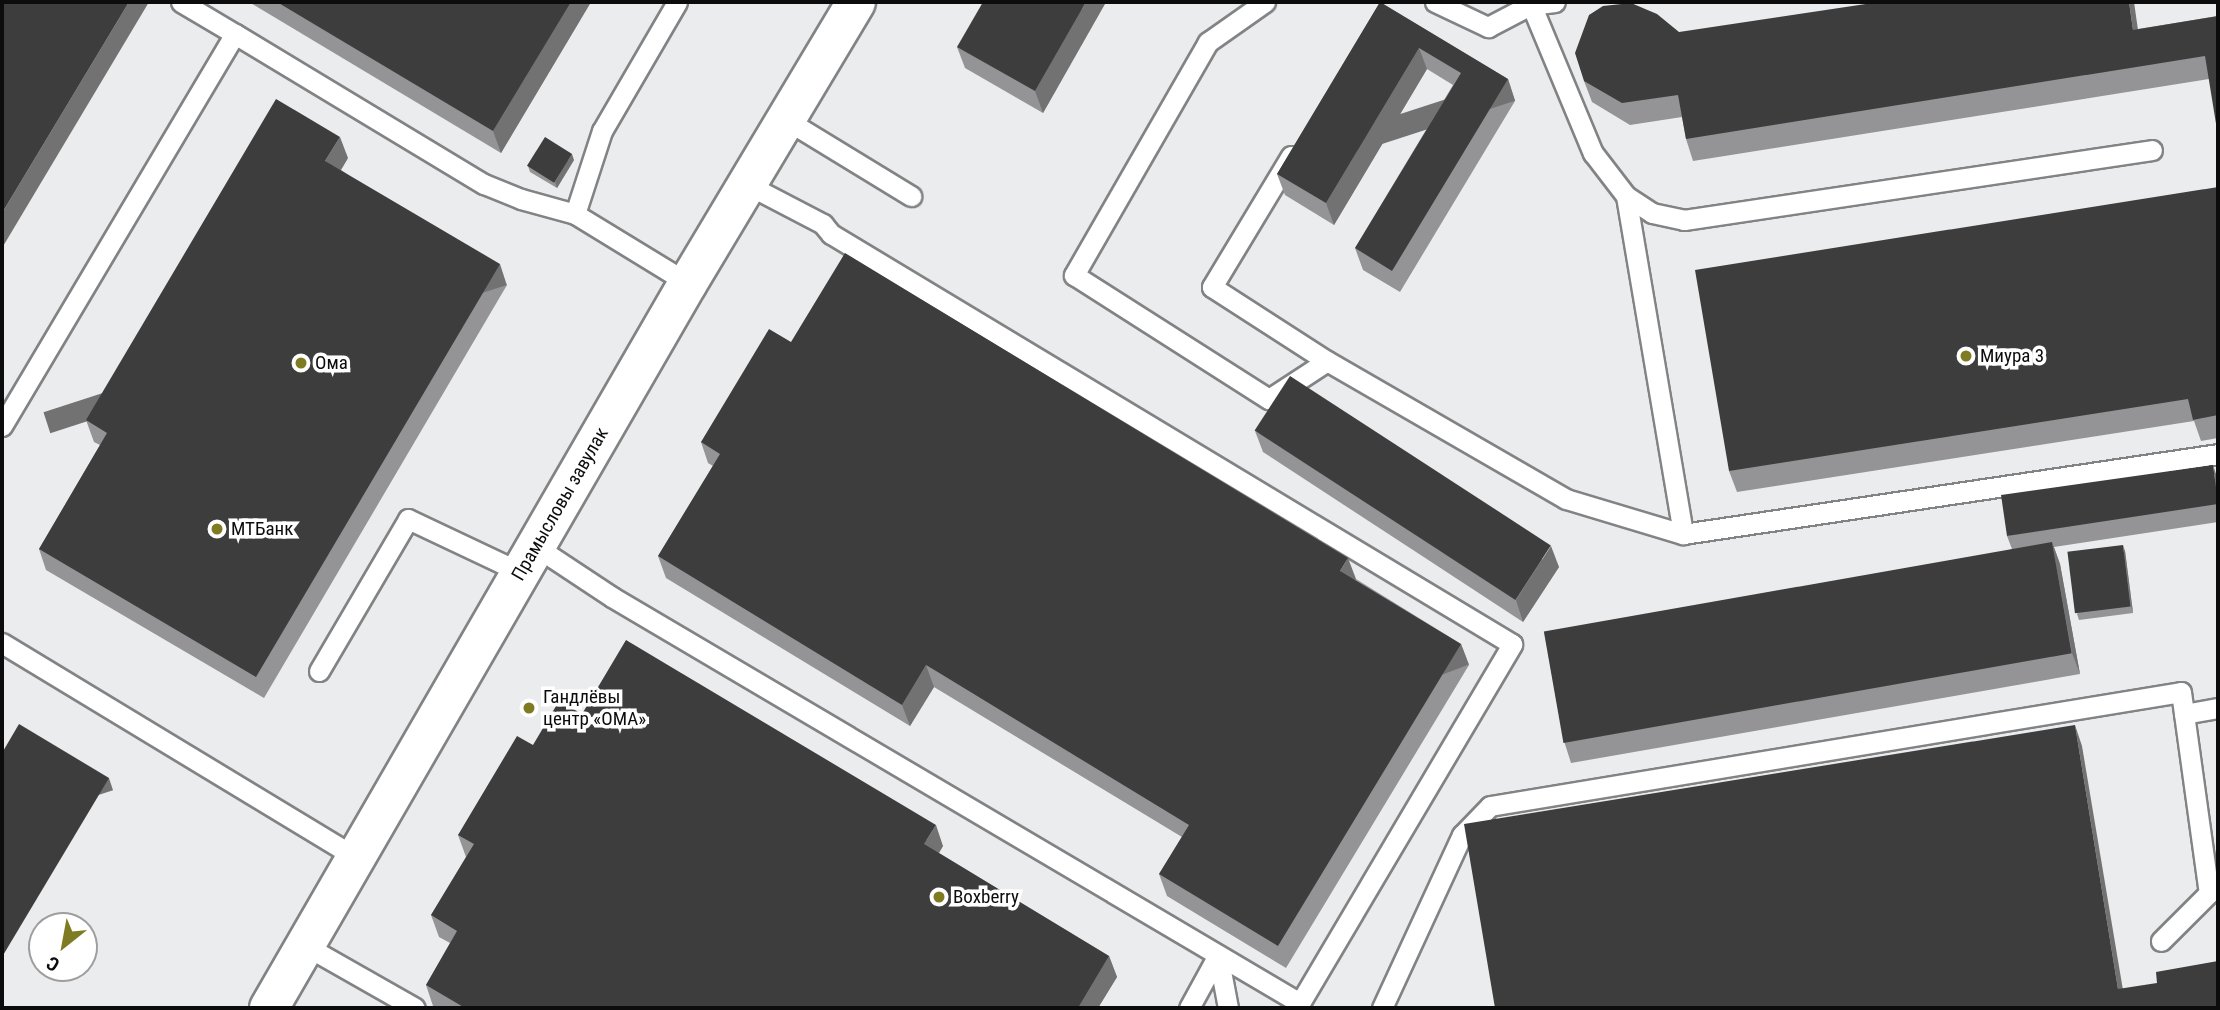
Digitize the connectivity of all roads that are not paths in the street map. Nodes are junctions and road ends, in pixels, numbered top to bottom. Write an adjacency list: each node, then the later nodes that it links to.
1 (181, 2): 8 (lane)
2 (677, 2): 15 (lane)
3 (856, 2): 9 (street, Прамысловы завулак)
4 (1265, 2): 17 (lane)
5 (1435, 2): 7 (lane)
6 (1555, 2): 7 (lane)
7 (1530, 3): 13 (lane)
8 (235, 34): 15 (lane); 18 (lane)
9 (785, 119): 12 (street, Прамысловы завулак); 14 (lane)
10 (1298, 144): 17 (lane)
11 (2152, 150): 13 (lane)
12 (746, 184): 16 (street, Прамысловы завулак); 29 (lane)
13 (1626, 195): 20 (lane)
14 (911, 196)
15 (575, 214): 16 (lane)
16 (688, 283): 21 (street, Прамысловы завулак)
17 (1327, 361): 20 (lane)
18 (2, 426)
19 (2218, 454): 20 (lane)
20 (1683, 534)
21 (528, 559): 23 (lane); 26 (street, Прамысловы завулак); 29 (lane)
22 (2, 643): 26 (lane)
23 (319, 671)
24 (2218, 708): 25 (lane)
25 (2184, 714): 27 (lane); 34 (lane)
26 (356, 857): 28 (street, Прамысловы завулак)
27 (2161, 941)
28 (306, 946): 30 (street, Прамысловы завулак); 31 (lane)
29 (1218, 955): 32 (lane); 33 (lane)
30 (269, 1008)
31 (415, 1008)
32 (1189, 1008)
33 (1228, 1008)
34 (1382, 1008)

